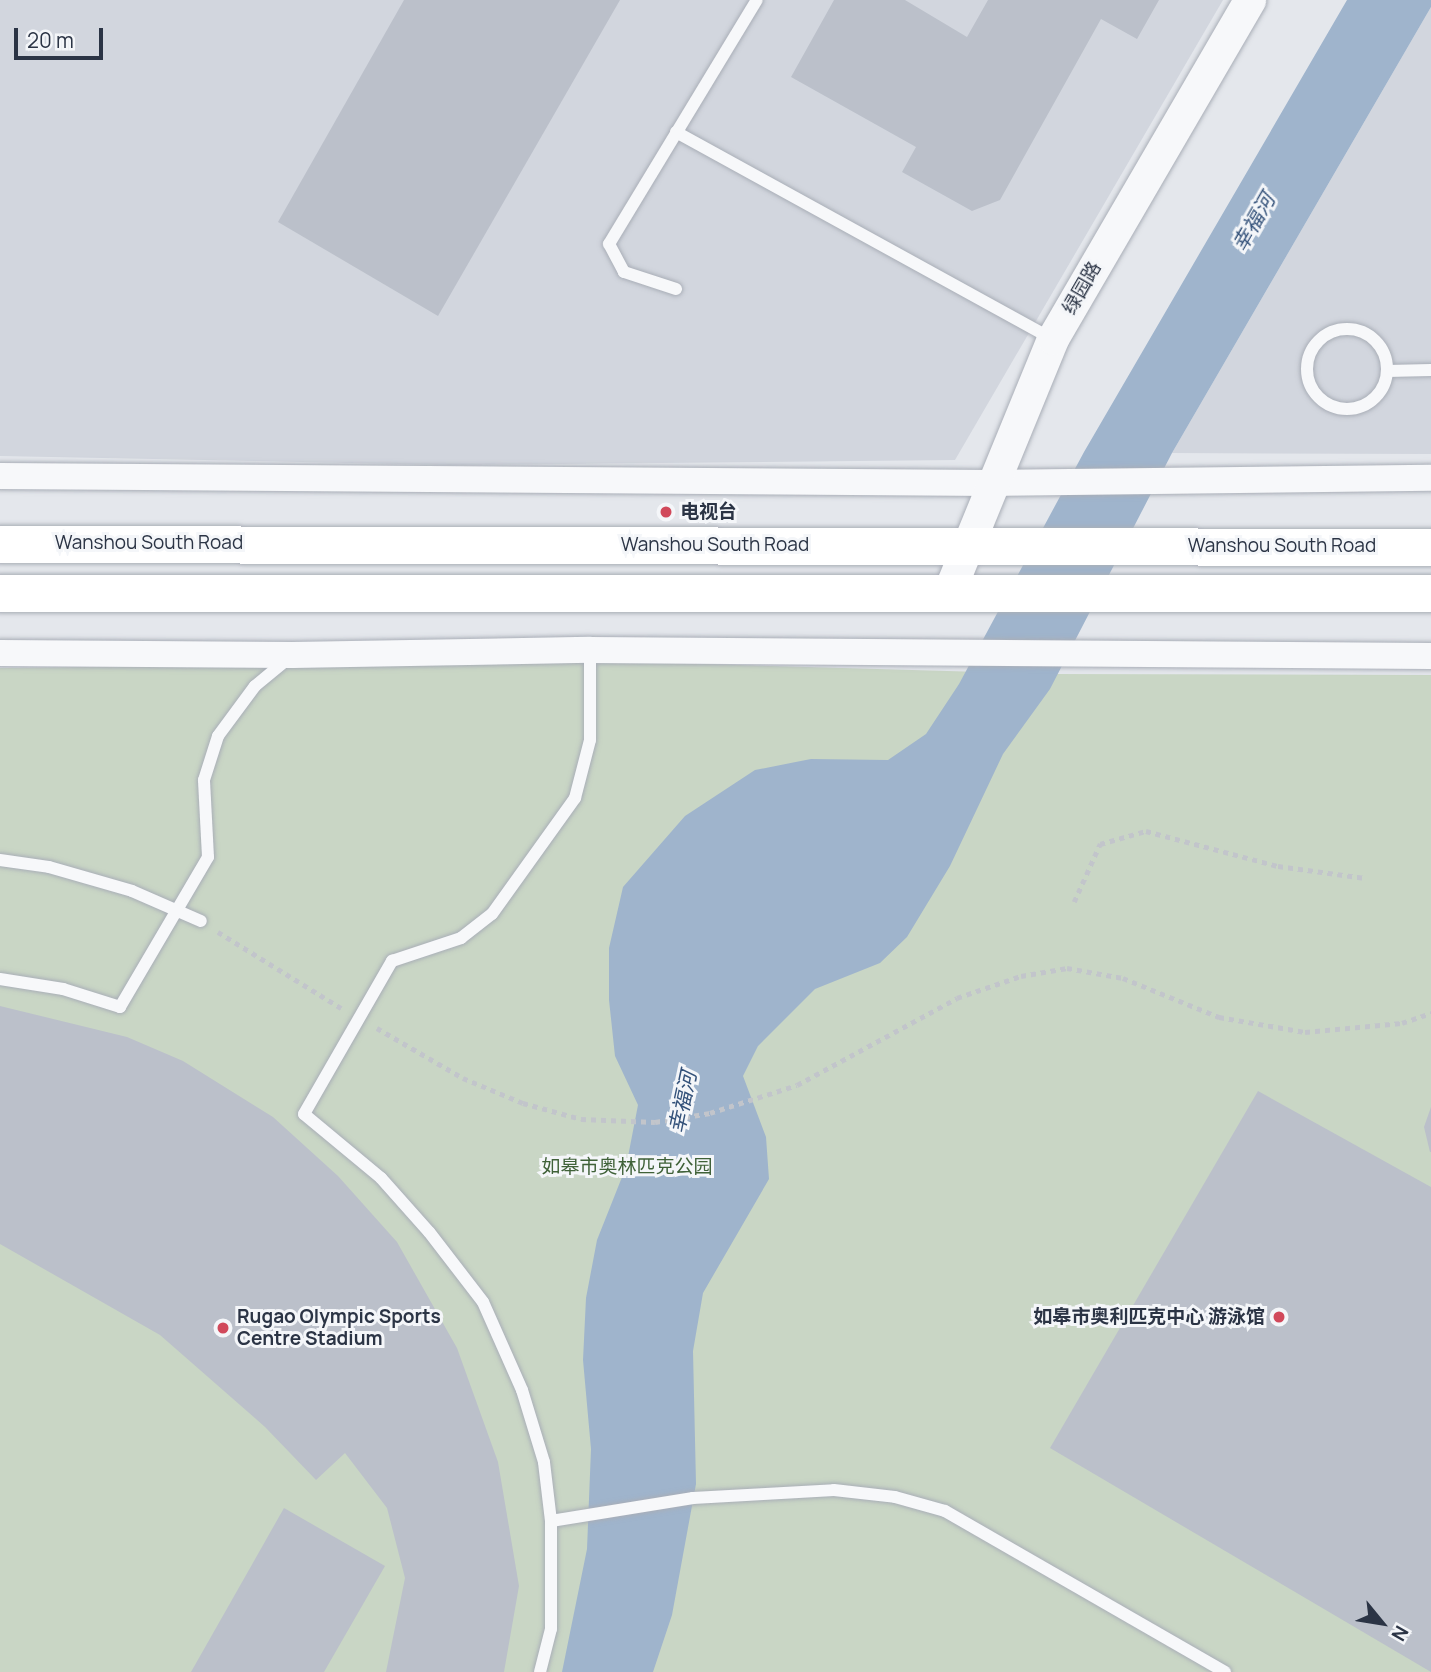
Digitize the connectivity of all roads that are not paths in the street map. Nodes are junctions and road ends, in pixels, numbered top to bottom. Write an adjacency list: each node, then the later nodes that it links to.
1 (757, 0): 3 (lane)
2 (1250, 0): 5 (street, 绿园路)
3 (676, 132): 4 (lane); 5 (lane)
4 (676, 289)
5 (1053, 339): 10 (street, 绿园路)
6 (1431, 370): 7 (lane)
7 (1387, 371): 7 (lane)
8 (0, 476): 10 (street)
9 (1431, 478): 10 (street)
10 (992, 483): 12 (street, 绿园路)
11 (0, 544): 12 (main road, Wanshou South Road)
12 (970, 546): 13 (main road, Wanshou South Road); 15 (street, 绿园路)
13 (1431, 547)
14 (0, 593): 15 (main road)
15 (949, 593): 16 (main road)
16 (1431, 593)
17 (590, 650): 19 (street); 20 (street); 25 (lane)
18 (0, 653): 19 (street)
19 (292, 655): 22 (lane)
20 (1431, 656)
21 (0, 860): 22 (lane)
22 (177, 908): 23 (lane); 24 (lane)
23 (201, 921)
24 (0, 979)
25 (551, 1521): 26 (lane); 27 (lane)
26 (540, 1672)
27 (1225, 1672)

